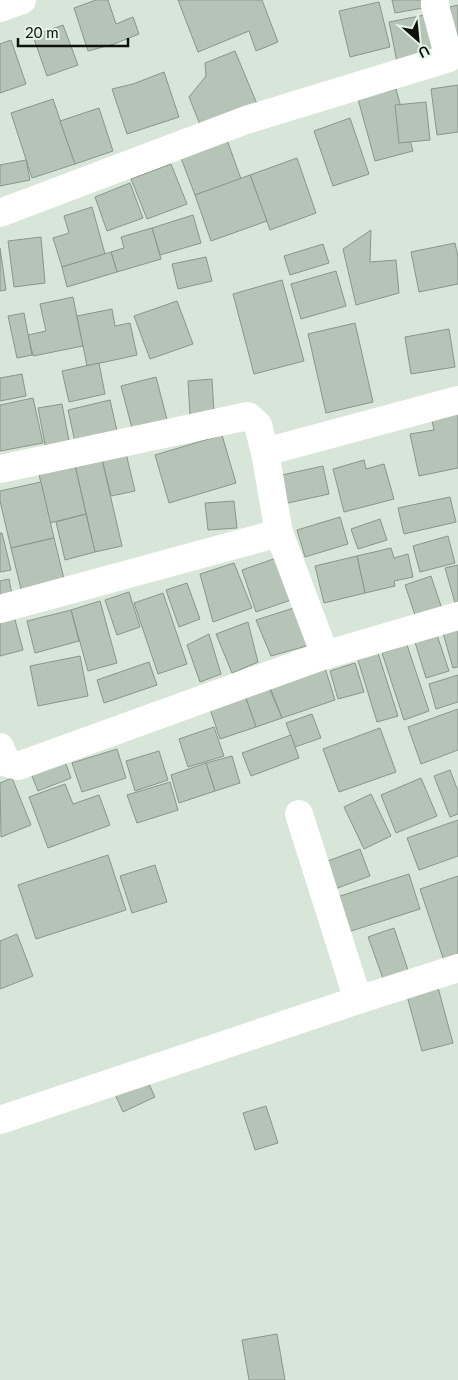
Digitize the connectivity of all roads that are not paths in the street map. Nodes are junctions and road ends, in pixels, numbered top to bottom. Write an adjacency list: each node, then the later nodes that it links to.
1 (22, 0): 3 (street)
2 (435, 0): 4 (street)
3 (0, 8)
4 (453, 57): 5 (street)
5 (0, 213)
6 (458, 400): 7 (street)
7 (265, 452): 8 (street); 9 (street)
8 (0, 469)
9 (279, 534): 10 (street); 12 (street)
10 (0, 609)
11 (458, 616): 12 (street)
12 (325, 655): 13 (street)
13 (0, 747)
14 (299, 814): 16 (street)
15 (458, 968): 16 (street)
16 (358, 1000): 17 (street)
17 (0, 1120)

